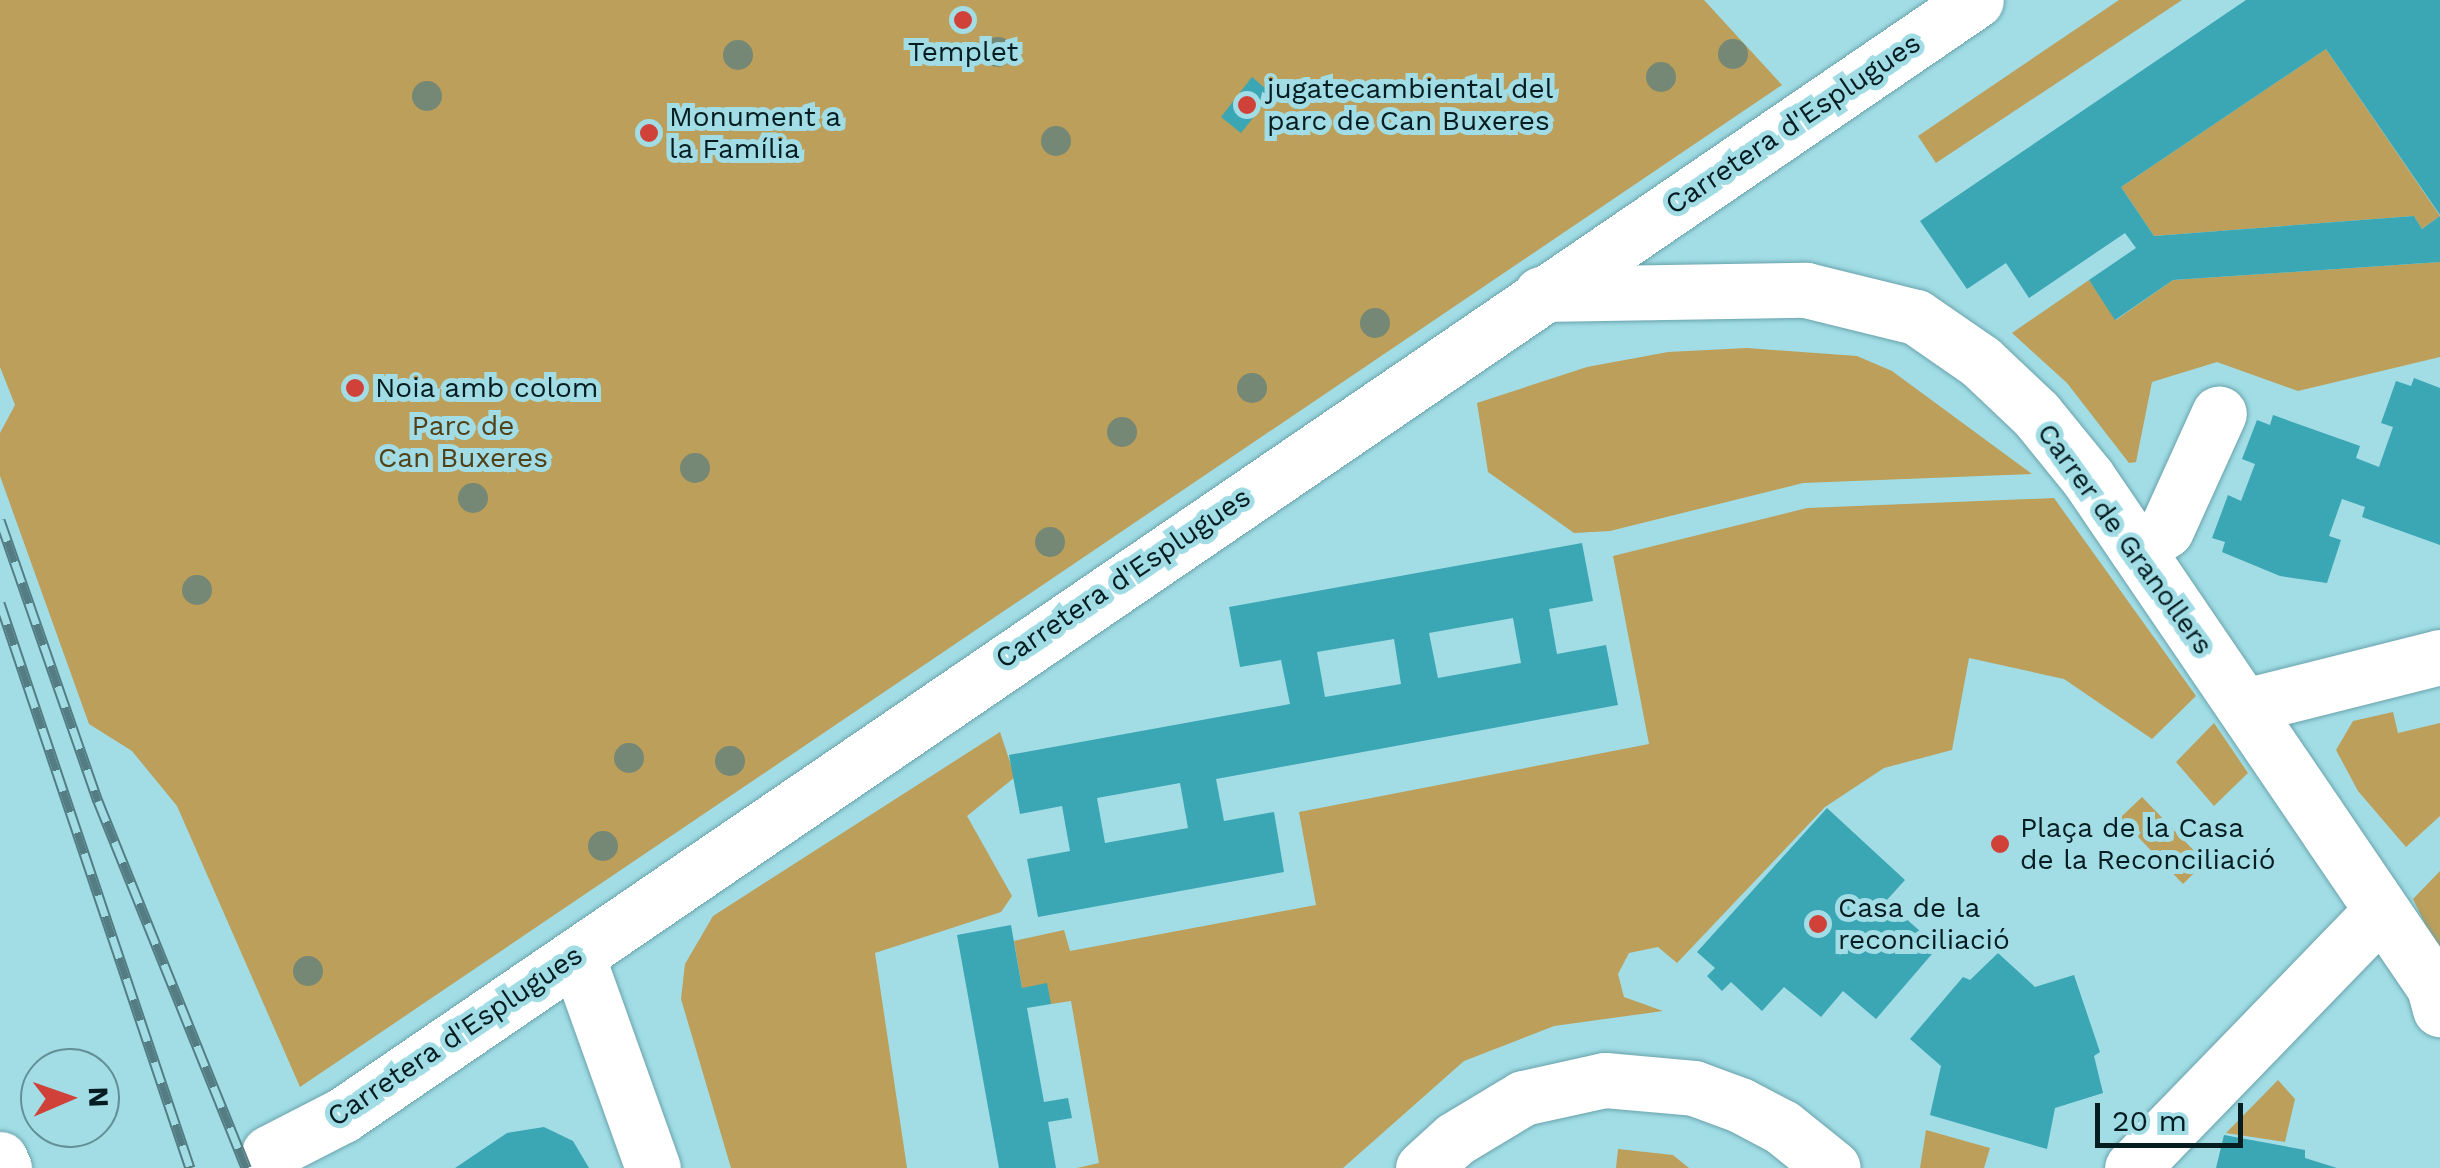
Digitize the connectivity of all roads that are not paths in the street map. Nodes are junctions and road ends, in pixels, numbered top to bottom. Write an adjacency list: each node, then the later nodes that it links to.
1 (1976, 0): 2 (street, Carretera d'Esplugues)
2 (1913, 18): 3 (street, Carretera d'Esplugues)
3 (1541, 294): 5 (street, Carrer de Granollers); 9 (street, Carretera d'Esplugues)
4 (2219, 412): 5 (street)
5 (2137, 550): 7 (street, Carrer de Granollers)
6 (2440, 657): 7 (street)
7 (2245, 706): 8 (street, Carrer de Granollers)
8 (2381, 911): 10 (street, Carrer de Granollers); 17 (street)
9 (577, 956): 11 (street, Carretera d'Esplugues); 14 (street)
10 (2440, 1008)
11 (269, 1153)
12 (0, 1159): 13 (street)
13 (4, 1168)
14 (653, 1168)
15 (1423, 1168): 16 (street)
16 (1834, 1168)
17 (2132, 1168)

